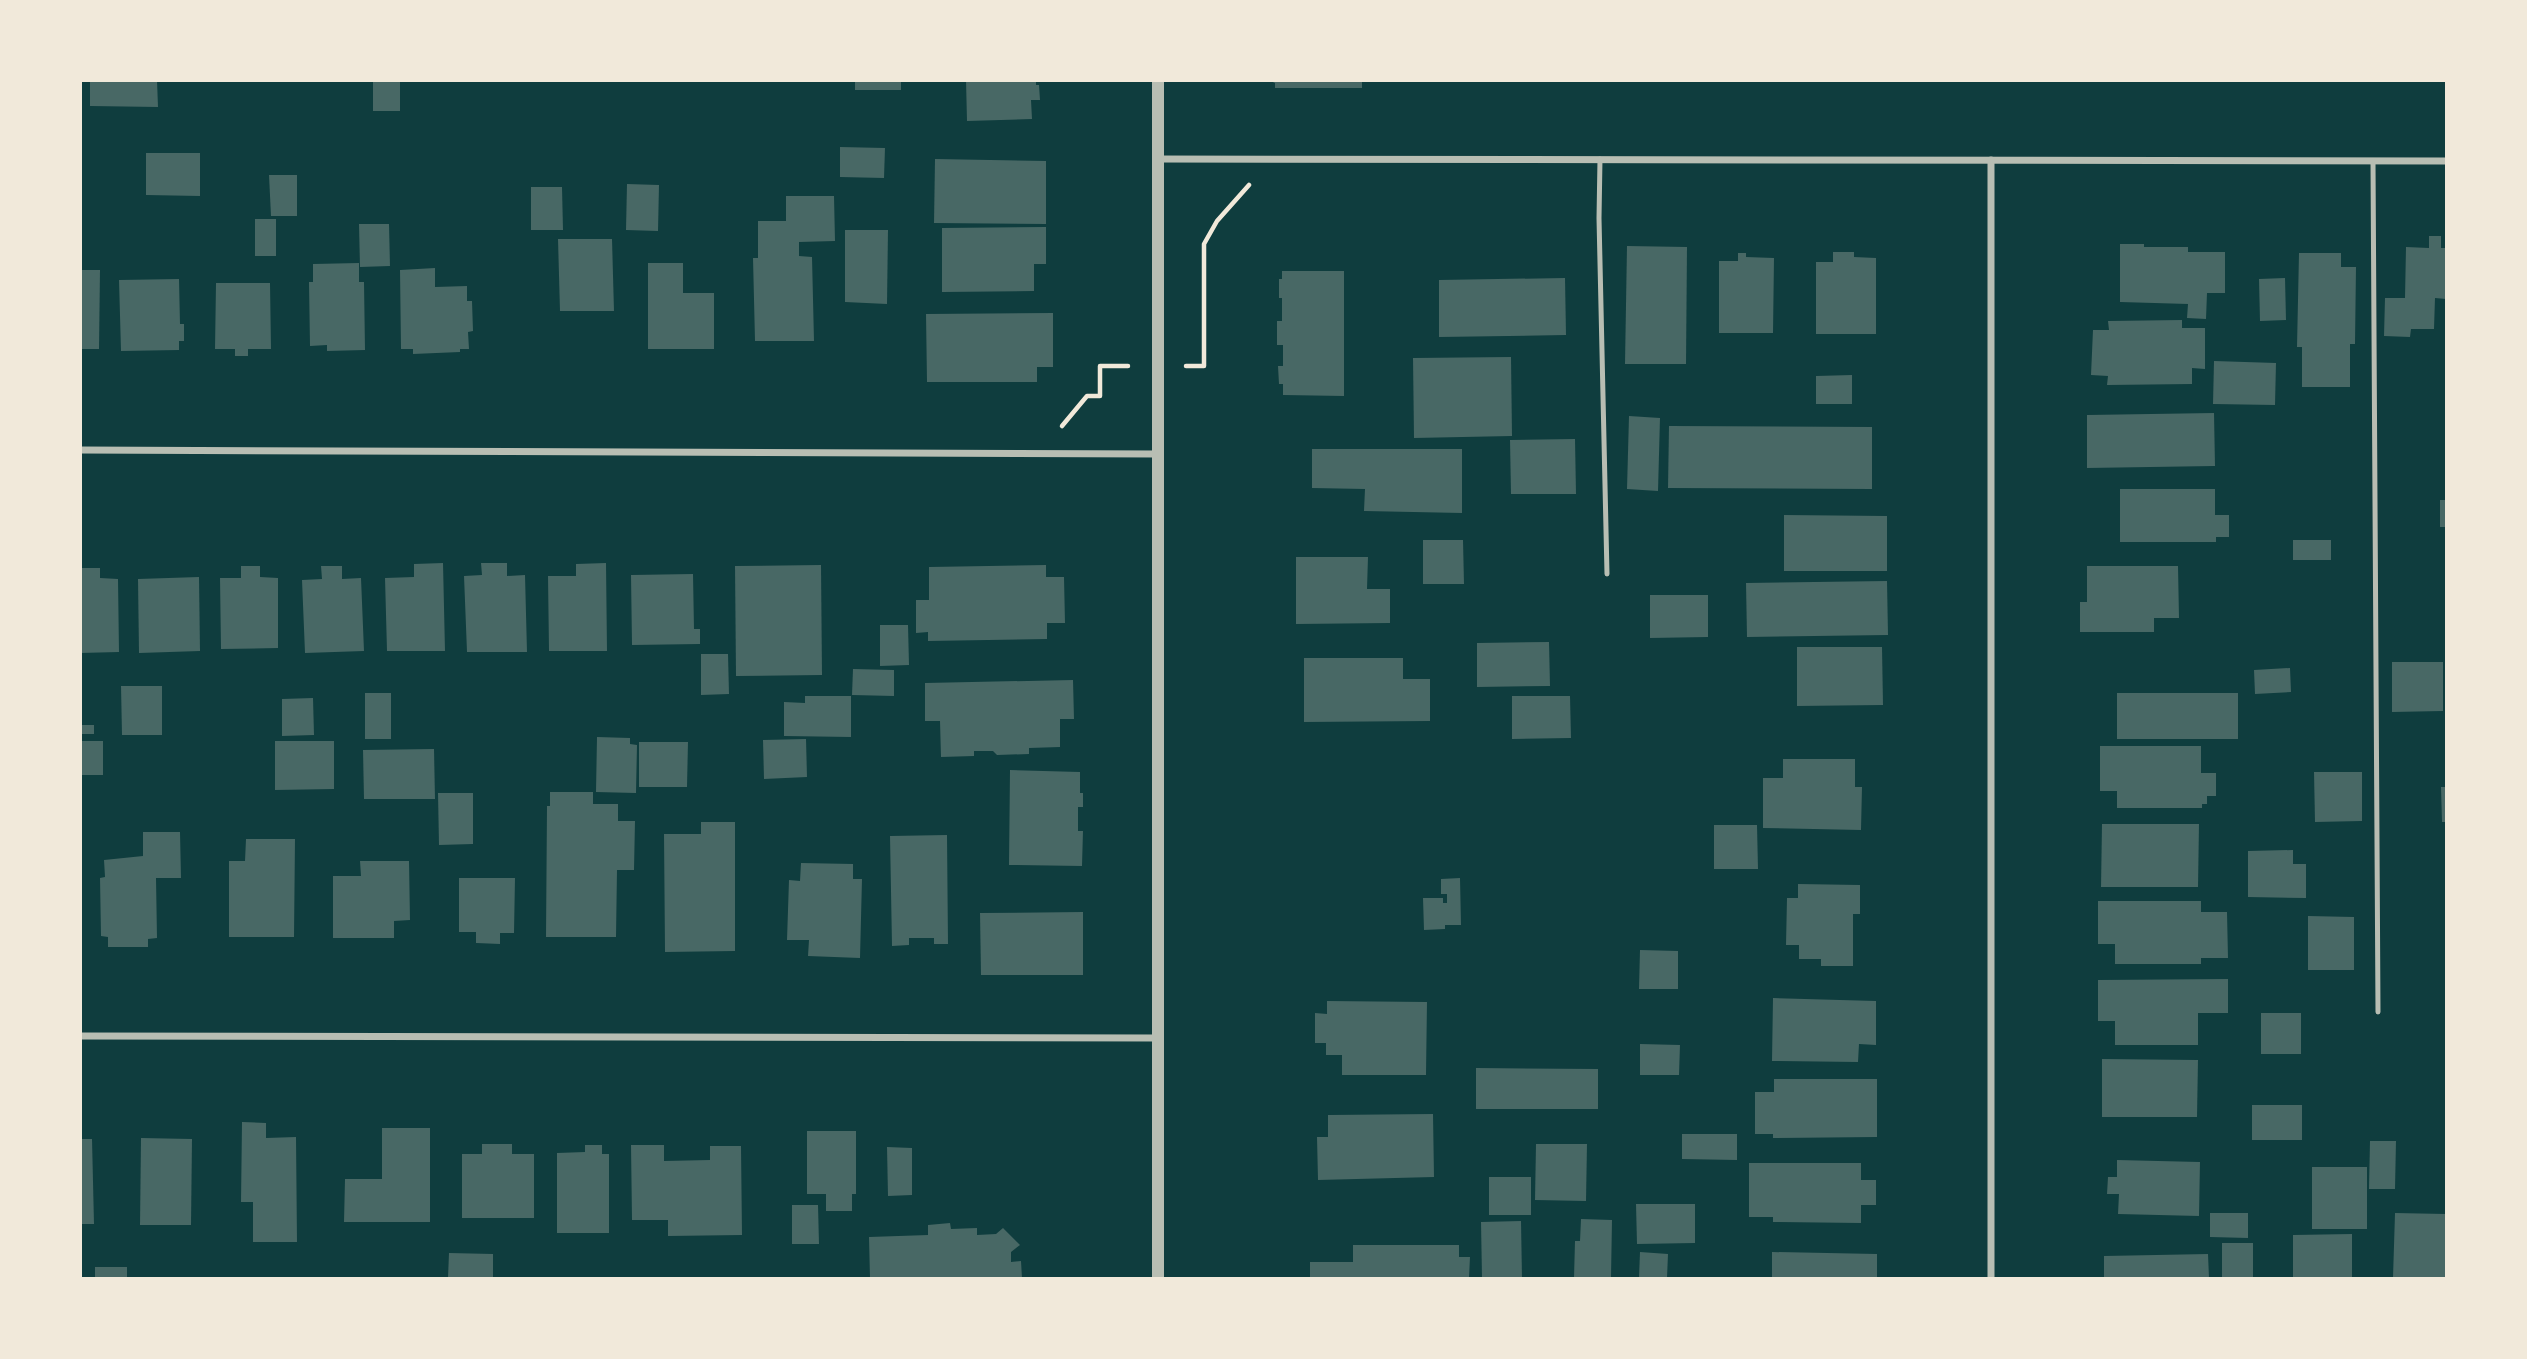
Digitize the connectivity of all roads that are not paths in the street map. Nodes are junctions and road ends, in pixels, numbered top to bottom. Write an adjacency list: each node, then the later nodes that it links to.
1 (1158, 80): 2 (street)
2 (1158, 159): 3 (street); 8 (street)
3 (1600, 159): 4 (street); 9 (lane)
4 (1991, 160): 5 (street); 14 (street)
5 (2373, 161): 6 (street); 10 (lane)
6 (2446, 161)
7 (80, 450): 8 (street)
8 (1157, 454): 12 (street)
9 (1607, 574)
10 (2378, 1012)
11 (80, 1035): 12 (street)
12 (1158, 1038): 13 (street)
13 (1158, 1279)
14 (1991, 1279)

